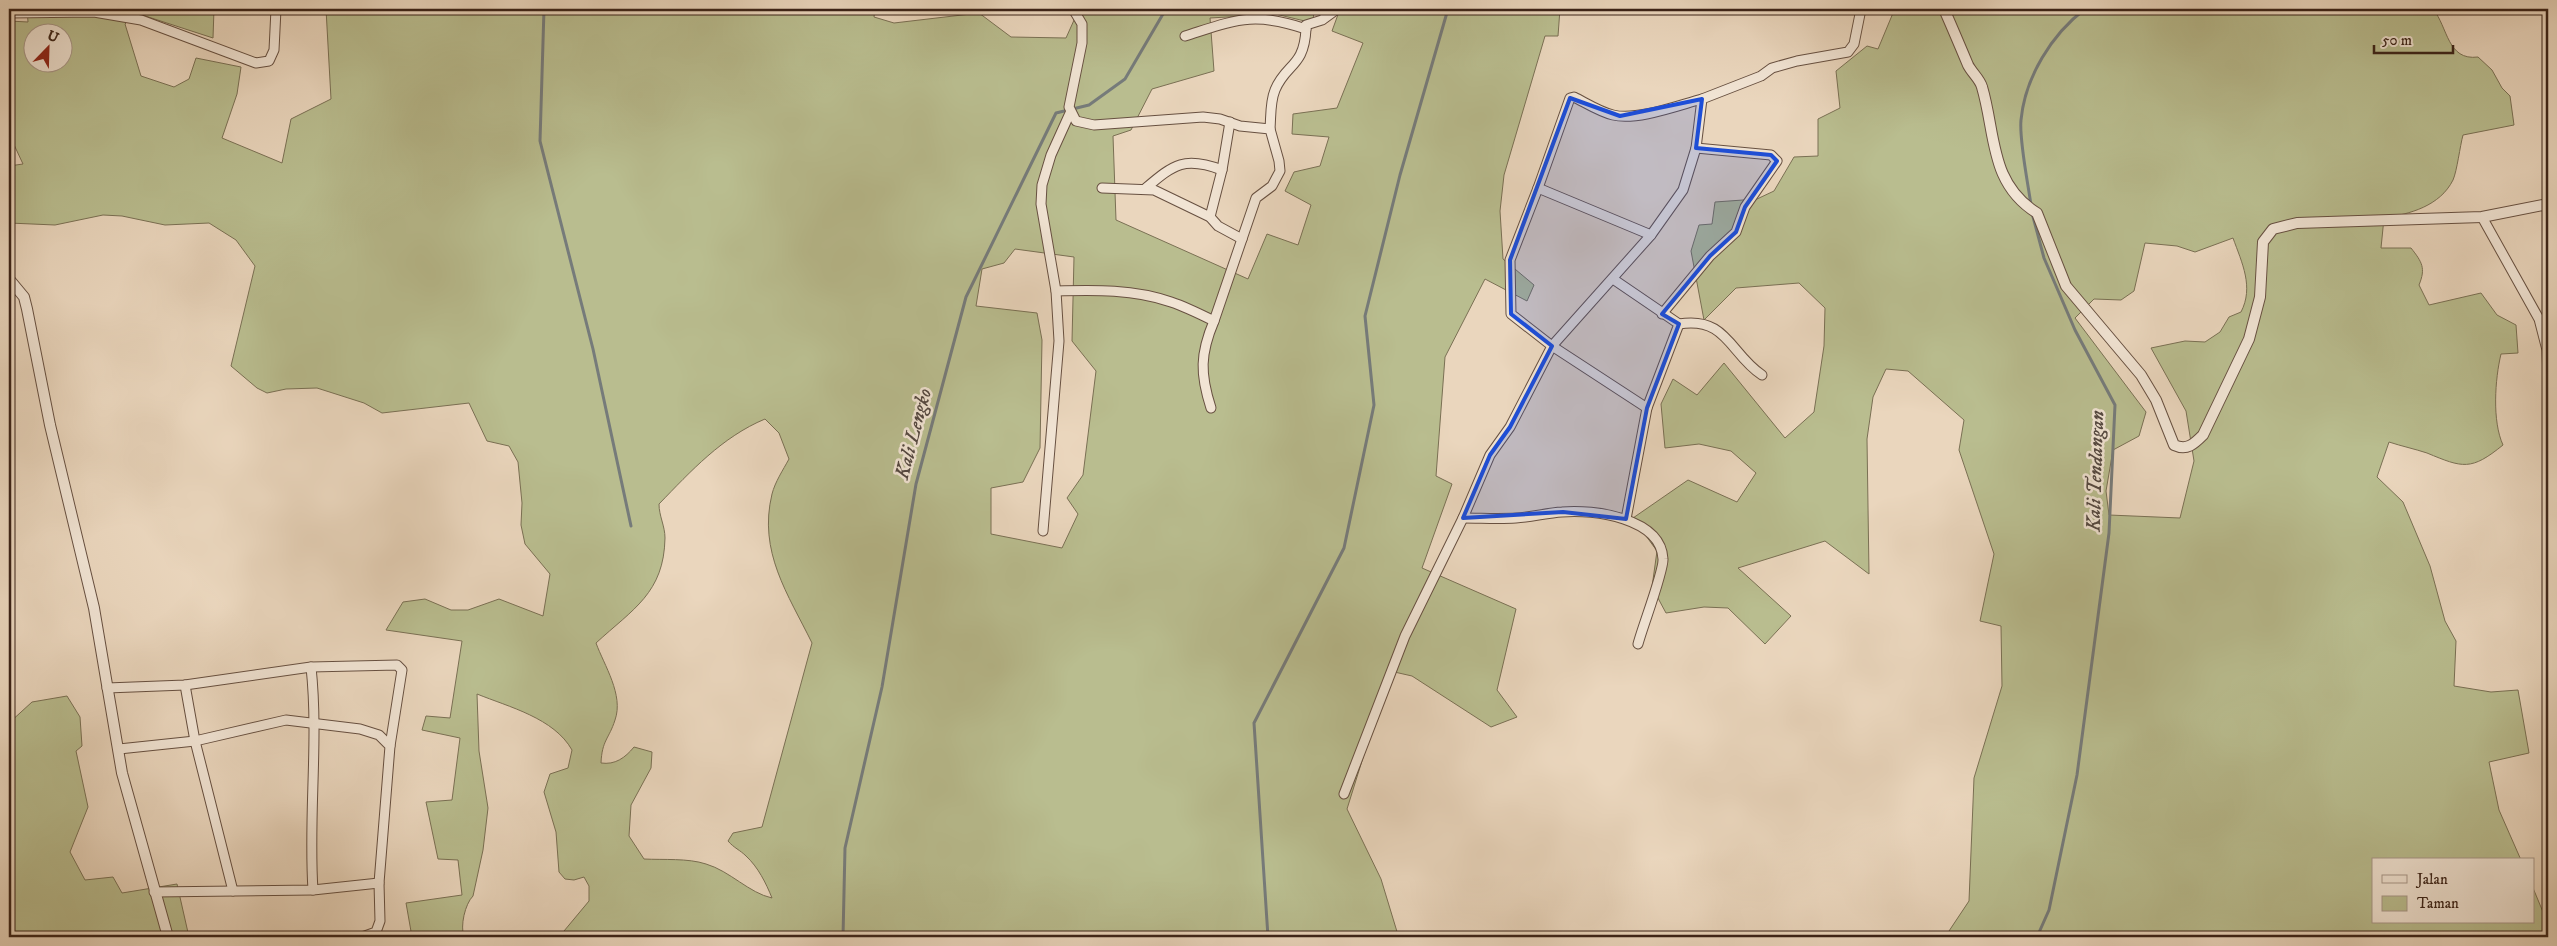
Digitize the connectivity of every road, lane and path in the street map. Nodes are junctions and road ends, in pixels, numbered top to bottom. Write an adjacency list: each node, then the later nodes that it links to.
1 (276, 9): 6 (street)
2 (1073, 9): 10 (street)
3 (1336, 9): 7 (street)
4 (1861, 9): 9 (street)
5 (1944, 9): 20 (street)
6 (9, 13)
7 (1306, 29): 8 (street); 12 (street)
8 (1185, 36)
9 (1702, 99): 13 (street); 17 (street)
10 (1069, 110): 11 (street); 25 (street)
11 (1230, 122): 12 (street); 14 (street)
12 (1270, 129): 22 (street)
13 (1696, 148): 21 (street); 26 (street)
14 (1222, 170): 16 (street); 19 (street)
15 (1102, 188): 16 (street)
16 (1146, 188): 19 (street)
17 (1538, 188): 21 (street); 29 (street)
18 (2548, 204): 20 (street)
19 (1210, 217): 22 (street)
20 (2482, 217): 31 (street)
21 (1652, 235): 24 (street)
22 (1242, 239): 27 (street)
23 (9, 279): 40 (street)
24 (1613, 279): 26 (street); 29 (street)
25 (1056, 291): 27 (street); 36 (street)
26 (1662, 314): 28 (street)
27 (1214, 321): 32 (street)
28 (1679, 324): 30 (street); 33 (street)
29 (1552, 346): 33 (street); 34 (street)
30 (1762, 375)
31 (2548, 378)
32 (1211, 408)
33 (1647, 408): 35 (street)
34 (1463, 518): 35 (street); 45 (street)
35 (1626, 519): 37 (street)
36 (1044, 530)
37 (1638, 644)
38 (311, 667): 39 (street); 41 (street); 43 (street)
39 (185, 684): 40 (street); 42 (street)
40 (107, 688): 44 (street)
41 (314, 722): 42 (street); 43 (street); 47 (street)
42 (196, 741): 44 (street); 48 (street)
43 (390, 746): 46 (street)
44 (118, 749): 49 (street)
45 (1344, 794)
46 (379, 883): 47 (street); 51 (street)
47 (313, 890): 48 (street)
48 (233, 891): 49 (street)
49 (154, 892): 50 (street)
50 (168, 937)
51 (362, 937)

